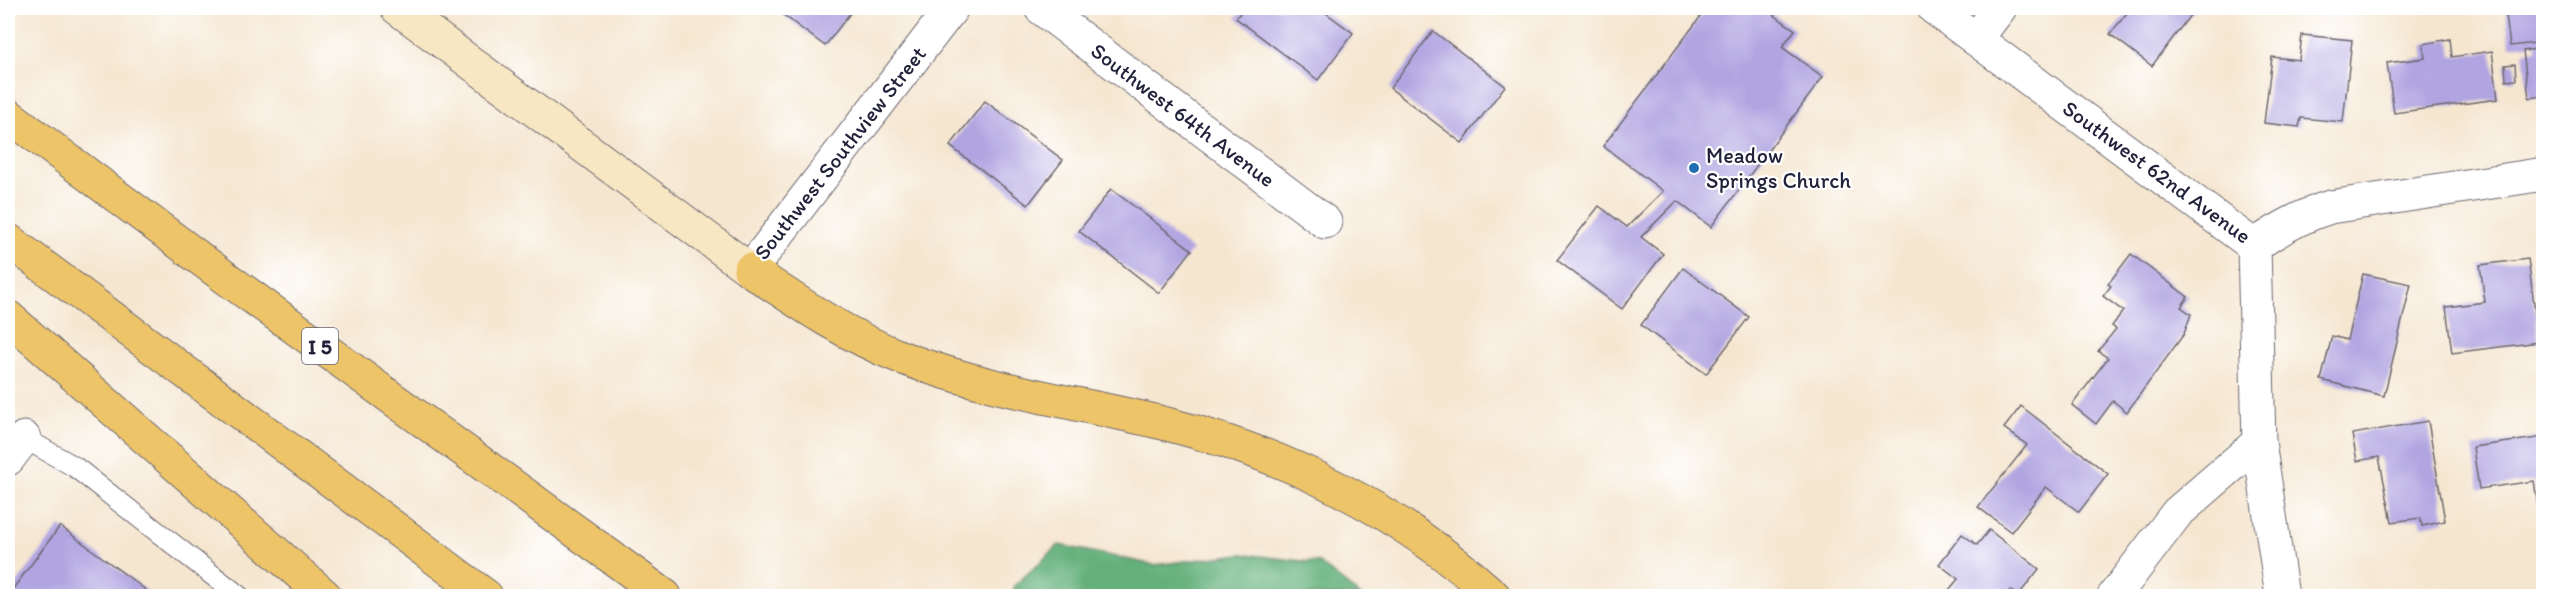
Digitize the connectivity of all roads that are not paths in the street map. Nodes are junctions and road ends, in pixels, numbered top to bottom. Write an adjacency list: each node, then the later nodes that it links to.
1 (397, 8): 12 (main road)
2 (952, 8): 12 (street, Southwest Southview Street)
3 (1041, 8): 9 (street, Southwest 64th Avenue)
4 (1934, 8): 6 (street, Southwest 62nd Avenue)
5 (2000, 8): 6 (street)
6 (1976, 39): 11 (street, Southwest 62nd Avenue)
7 (8, 115): 16 (highway, I 5)
8 (2544, 174): 11 (street, Southwest 62nd Avenue)
9 (1325, 222)
10 (8, 240): 19 (highway)
11 (2254, 246): 14 (street)
12 (750, 270): 22 (highway)
13 (8, 317): 18 (highway)
14 (2259, 442): 23 (street); 24 (street)
15 (16, 449): 17 (lane)
16 (634, 573): 20 (highway, I 5); 21 (highway)
17 (239, 597)
18 (325, 597)
19 (486, 597)
20 (665, 597)
21 (680, 597)
22 (1494, 597)
23 (2114, 597)
24 (2282, 597)

